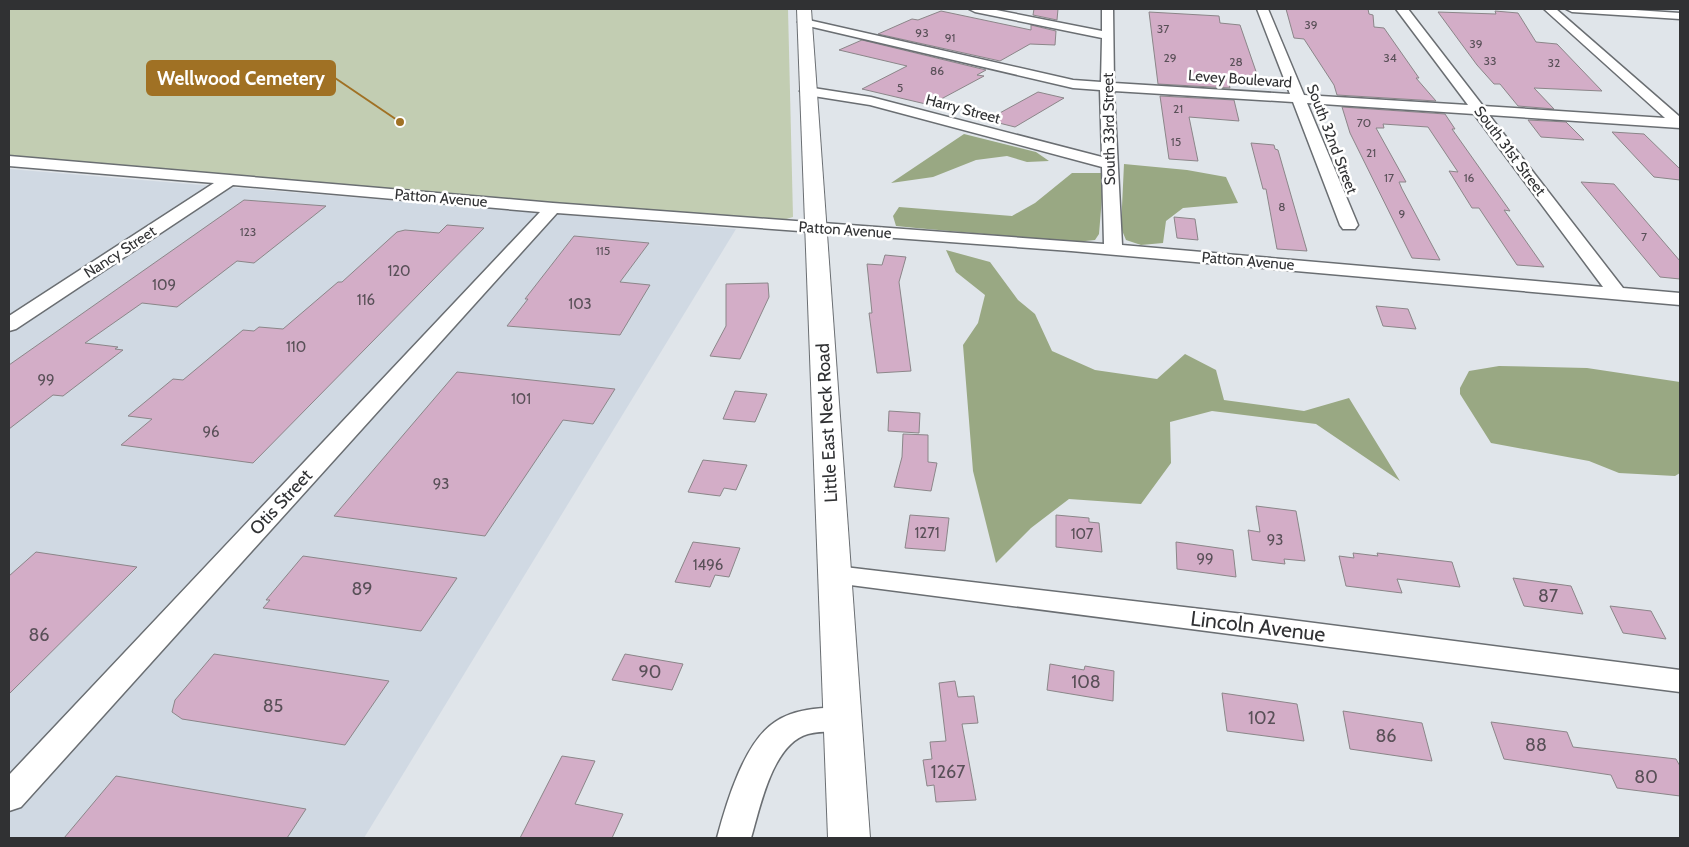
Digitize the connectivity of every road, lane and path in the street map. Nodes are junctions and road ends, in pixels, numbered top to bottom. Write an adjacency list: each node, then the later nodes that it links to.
1 (975, 9): 9 (street)
2 (1108, 9): 9 (street, South 33rd Street)
3 (1263, 9): 12 (street, South 32nd Street)
4 (1402, 9): 13 (street, South 31st Street)
5 (1550, 9): 14 (street)
6 (1572, 9): 8 (street)
7 (804, 15): 10 (street, Levey Boulevard); 11 (main road, Little East Neck Road)
8 (1680, 16)
9 (1106, 35): 10 (street, South 33rd Street)
10 (1107, 87): 12 (street, Levey Boulevard); 16 (street, South 33rd Street)
11 (807, 91): 16 (street, Harry Street); 20 (main road, Little East Neck Road)
12 (1300, 99): 13 (street, Levey Boulevard); 19 (street, South 32nd Street)
13 (1479, 111): 14 (street, Levey Boulevard); 22 (street, South 31st Street)
14 (1680, 124)
15 (9, 161): 17 (street, Patton Avenue)
16 (1109, 164): 21 (street, South 33rd Street)
17 (230, 180): 18 (street, Patton Avenue); 24 (street, Nancy Street)
18 (553, 208): 20 (street, Patton Avenue); 28 (street, Otis Street)
19 (1348, 225)
20 (816, 228): 21 (street, Patton Avenue); 25 (main road, Little East Neck Road)
21 (1113, 250): 22 (street, Patton Avenue)
22 (1618, 294): 23 (street, Patton Avenue)
23 (1680, 299)
24 (9, 325)
25 (836, 576): 26 (street, Lincoln Avenue); 27 (main road, Little East Neck Road)
26 (1680, 681)
27 (842, 720): 29 (street); 30 (main road, Little East Neck Road)
28 (9, 797)
29 (734, 838)
30 (849, 838)

